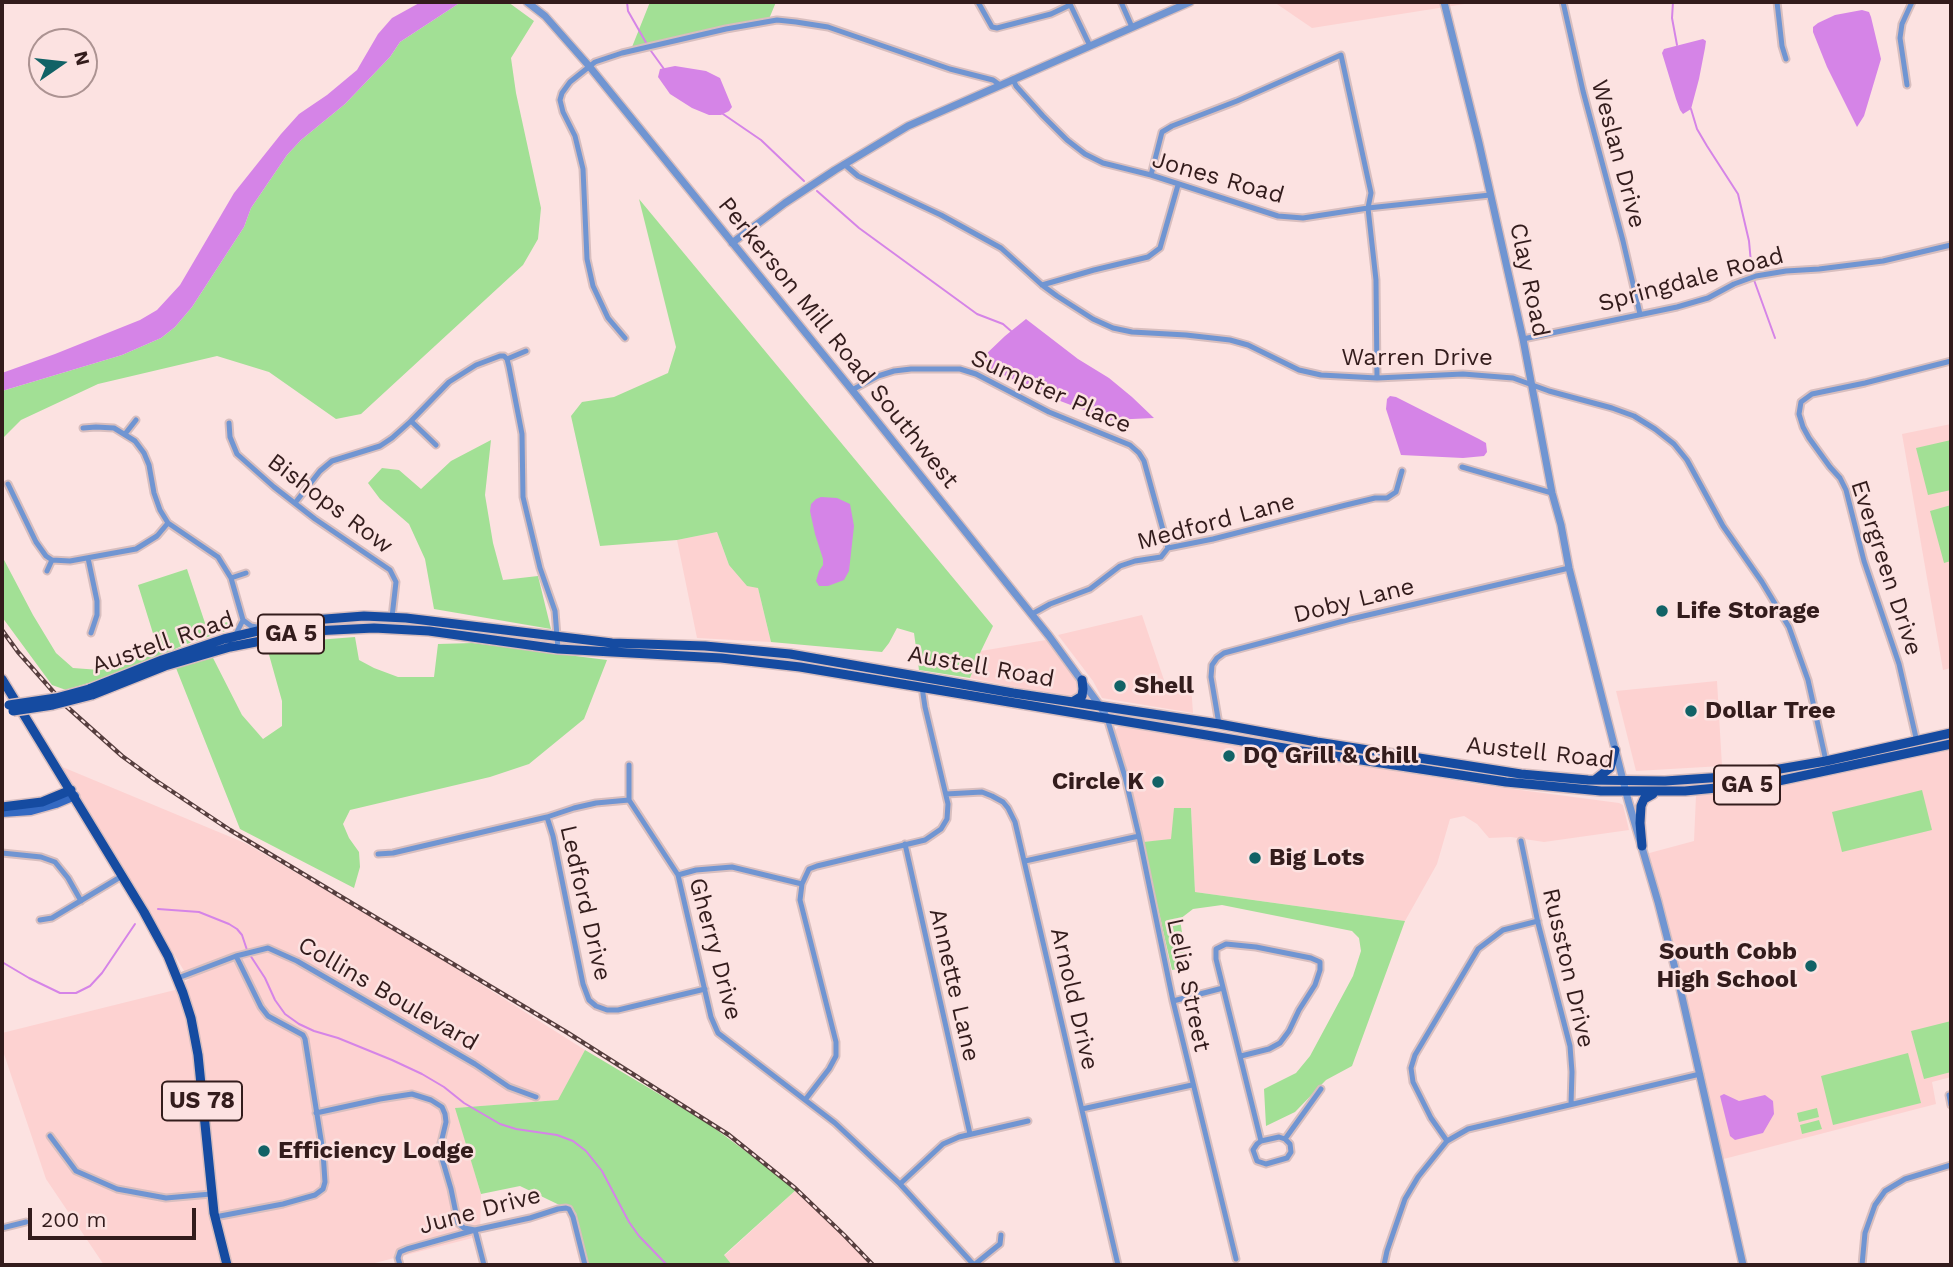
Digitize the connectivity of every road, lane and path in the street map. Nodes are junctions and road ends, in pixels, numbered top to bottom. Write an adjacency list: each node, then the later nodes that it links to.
1 (527, 2): 13 (street, Perkerson Mill Road Southwest)
2 (978, 2): 9 (street)
3 (1121, 2): 10 (street)
4 (1190, 2): 10 (street)
5 (1444, 2): 20 (street, Clay Road)
6 (1563, 2): 25 (street, Weslan Drive)
7 (1777, 2): 12 (street)
8 (1912, 2): 16 (street)
9 (1069, 3): 11 (street)
10 (1132, 27): 11 (street)
11 (1090, 46): 14 (street)
12 (1786, 59)
13 (589, 66): 15 (street); 22 (street, Perkerson Mill Road Southwest); 26 (street)
14 (1013, 79): 15 (street); 18 (street, Jones Road)
15 (1000, 85): 17 (street)
16 (1907, 85)
17 (844, 164): 22 (street); 24 (street, Warren Drive)
18 (1151, 175): 19 (street, Jones Road); 21 (street)
19 (1178, 185): 21 (street, Jones Road); 24 (street)
20 (1490, 195): 21 (street, Jones Road); 27 (street, Clay Road)
21 (1368, 208): 31 (street)
22 (732, 243): 33 (street, Perkerson Mill Road Southwest)
23 (1951, 245): 25 (street, Springdale Road)
24 (1042, 285): 31 (street, Warren Drive)
25 (1640, 314): 27 (street, Springdale Road)
26 (625, 338)
27 (1523, 340): 32 (street, Clay Road)
28 (526, 351): 29 (street)
29 (507, 359): 35 (street); 59 (street)
30 (1951, 361): 72 (street, Evergreen Drive)
31 (1377, 378): 32 (street, Warren Drive)
32 (1531, 384): 43 (street, Clay Road); 76 (street, Warren Drive)
33 (852, 390): 46 (street, Sumpter Place); 53 (street, Perkerson Mill Road Southwest)
34 (136, 421): 38 (street)
35 (411, 421): 39 (street); 44 (street)
36 (229, 423): 44 (street, Bishops Row)
37 (83, 428): 38 (street)
38 (125, 434): 45 (street)
39 (436, 445)
40 (1462, 467): 43 (street)
41 (1402, 471): 46 (street, Medford Lane)
42 (8, 484): 48 (street)
43 (1552, 493): 49 (street, Clay Road)
44 (295, 503): 54 (street, Bishops Row)
45 (169, 523): 47 (street); 52 (street)
46 (1168, 548): 53 (street, Medford Lane)
47 (88, 558): 48 (street); 57 (street)
48 (52, 560): 50 (street)
49 (1569, 568): 70 (street, Doby Lane); 74 (street, Clay Road)
50 (47, 571)
51 (246, 573): 52 (street)
52 (231, 578): 55 (street)
53 (1032, 614): 63 (street, Perkerson Mill Road Southwest)
54 (392, 617): 56 (main road, Austell Road / GA 5); 59 (main road, Austell Road / GA 5)
55 (243, 620): 56 (street); 58 (street)
56 (264, 629): 58 (main road, Austell Road / GA 5)
57 (91, 633)
58 (234, 637): 65 (main road, Austell Road / GA 5)
59 (557, 637): 60 (street); 61 (main road, Austell Road / GA 5)
60 (558, 649): 64 (main road, Austell Road / GA 5); 65 (main road, Austell Road / GA 5)
61 (917, 676): 64 (street); 66 (main road, Austell Road / GA 5)
62 (2, 678): 82 (main road, US 78)
63 (1082, 680): 66 (main road); 67 (street, Perkerson Mill Road Southwest)
64 (923, 688): 69 (main road, Austell Road / GA 5); 83 (street)
65 (90, 692): 68 (main road, Austell Road / GA 5, bridge)
66 (1072, 702): 67 (main road, Austell Road / GA 5)
67 (1100, 706): 69 (street, Perkerson Mill Road Southwest); 70 (main road, Austell Road / GA 5)
68 (7, 708)
69 (1107, 718): 80 (main road, Austell Road / GA 5); 88 (street, Lelia Street)
70 (1219, 724): 78 (main road, Austell Road / GA 5)
71 (1951, 733): 72 (main road, Austell Road / GA 5)
72 (1916, 740): 75 (street, Evergreen Drive); 76 (main road, Austell Road / GA 5)
73 (1951, 744): 75 (main road, Austell Road / GA 5)
74 (1615, 750): 78 (main road); 79 (street, Clay Road)
75 (1919, 751): 81 (main road, Austell Road / GA 5)
76 (1826, 761): 79 (main road, Austell Road / GA 5)
77 (629, 765): 84 (street)
78 (1593, 780): 79 (main road, Austell Road / GA 5)
79 (1623, 781): 80 (street, Clay Road)
80 (1626, 792): 81 (main road, Austell Road / GA 5); 91 (street, Clay Road)
81 (1658, 792): 91 (main road)
82 (73, 793): 85 (main road); 86 (main road); 96 (main road, US 78)
83 (946, 794): 90 (street); 94 (street, Arnold Drive)
84 (629, 800): 87 (street); 95 (street, Gherry Drive)
85 (2, 807)
86 (2, 813)
87 (547, 817): 93 (street); 104 (street, Ledford Drive)
88 (1139, 836): 94 (street); 105 (street, Lelia Street)
89 (1521, 841): 100 (street, Russton Drive)
90 (905, 844): 97 (street); 118 (street, Annette Lane)
91 (1642, 846): 107 (street, Clay Road)
92 (2, 853): 98 (street)
93 (378, 854)
94 (1025, 860): 115 (street, Arnold Drive)
95 (678, 875): 97 (street); 104 (street, Gherry Drive)
96 (122, 876): 98 (street); 102 (main road, US 78)
97 (802, 884): 112 (street)
98 (80, 901): 99 (street)
99 (40, 920)
100 (1538, 921): 113 (street, Russton Drive); 122 (street)
101 (236, 956): 102 (street, Collins Boulevard); 111 (street, Collins Boulevard); 116 (street)
102 (178, 978): 125 (main road, US 78)
103 (1223, 988): 105 (street); 106 (street); 106 (street)
104 (705, 989): 112 (street, Gherry Drive)
105 (1173, 1001): 108 (street, Lelia Street)
106 (1241, 1056): 121 (street)
107 (1700, 1074): 113 (street); 139 (street, Clay Road)
108 (1192, 1085): 115 (street); 131 (street, Lelia Street)
109 (1321, 1089): 120 (street)
110 (1949, 1096): 114 (street)
111 (536, 1097)
112 (805, 1100): 124 (street, Gherry Drive)
113 (1571, 1104): 122 (street)
114 (1951, 1105)
115 (1082, 1109): 137 (street, Arnold Drive)
116 (316, 1114): 126 (street); 129 (street)
117 (1028, 1121): 118 (street)
118 (970, 1134): 124 (street)
119 (50, 1136): 125 (street)
120 (1285, 1139): 121 (street); 121 (street)
121 (1261, 1141)
122 (1447, 1141): 138 (street)
123 (1951, 1165): 140 (street)
124 (900, 1184): 136 (street, Gherry Drive)
125 (211, 1194): 126 (main road, US 78)
126 (215, 1217): 132 (main road, US 78)
127 (26, 1222): 128 (street)
128 (2, 1228)
129 (475, 1230): 133 (street, June Drive); 134 (street); 135 (street, June Drive)
130 (1001, 1235): 136 (street)
131 (1236, 1259)
132 (227, 1265)
133 (400, 1265)
134 (484, 1265)
135 (585, 1265)
136 (974, 1265)
137 (1118, 1265)
138 (1384, 1265)
139 (1743, 1265)
140 (1862, 1265)

